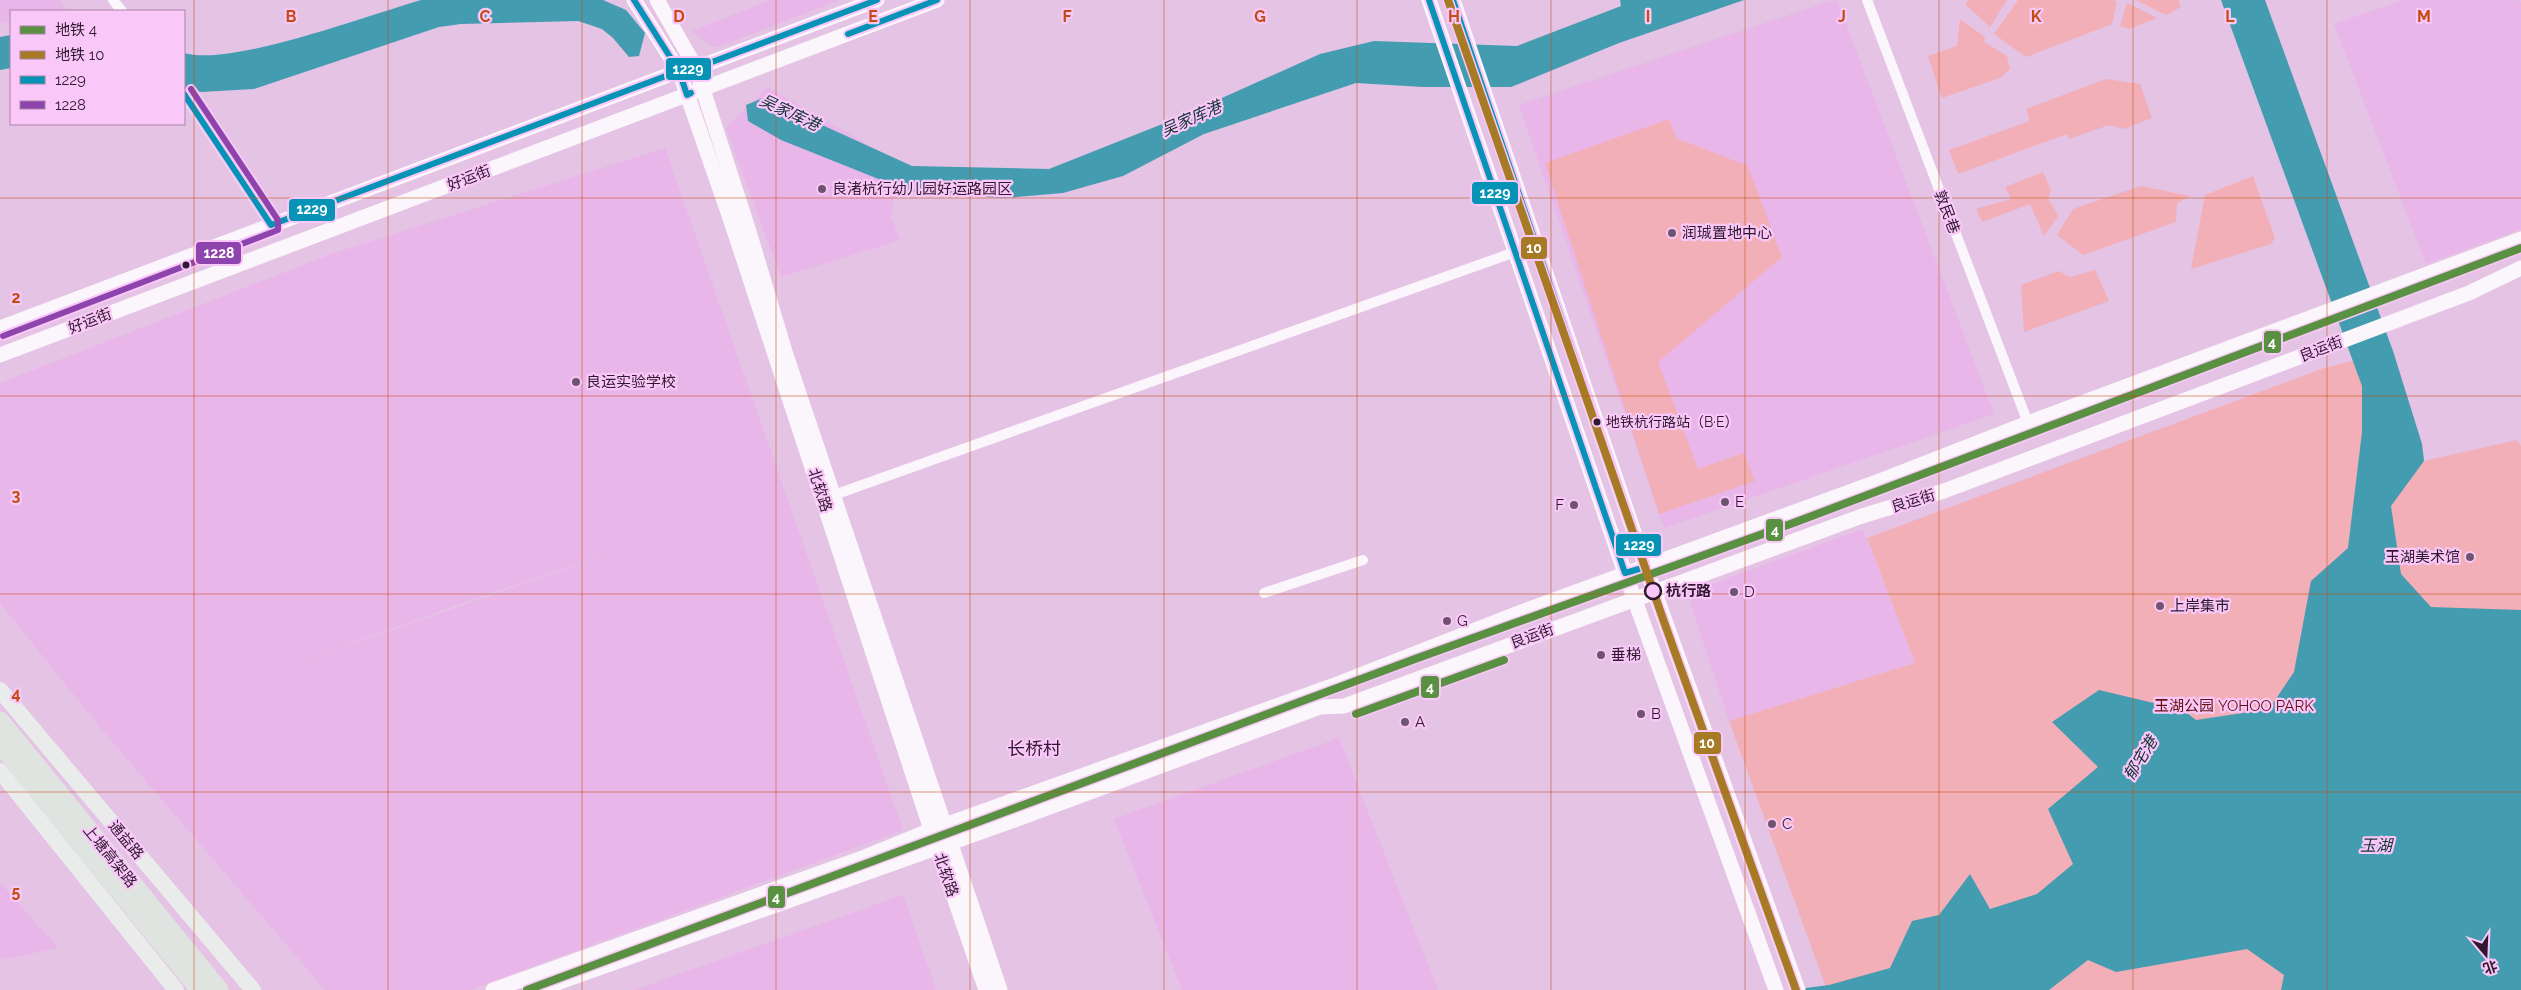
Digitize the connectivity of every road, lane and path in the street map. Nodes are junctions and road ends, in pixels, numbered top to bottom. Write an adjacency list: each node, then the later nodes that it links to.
1 (113, 0): 10 (street)
2 (634, 0): 12 (main road, 北软路)
3 (657, 0): 11 (main road, 北软路)
4 (877, 0): 9 (main road, 好运街)
5 (937, 0): 13 (main road, 好运街)
6 (1429, 0): 18 (main road)
7 (1453, 0): 25 (main road)
8 (1867, 0): 22 (street, 敦民巷)
9 (851, 4): 11 (main road, 好运街)
10 (121, 10)
11 (696, 68): 12 (main road, 好运街); 13 (main road, 北软路)
12 (679, 71): 15 (main road, 北软路); 16 (main road, 好运街)
13 (703, 89): 15 (main road, 好运街); 23 (main road, 北软路)
14 (185, 95): 16 (street)
15 (687, 95): 21 (main road, 好运街); 34 (main road, 北软路)
16 (271, 224): 20 (main road, 好运街)
17 (2521, 240): 22 (main road, 良运街)
18 (1515, 252): 23 (street); 26 (main road)
19 (2521, 268): 27 (main road, 良运街)
20 (0, 328)
21 (0, 355)
22 (2028, 423): 25 (main road, 良运街)
23 (834, 495): 34 (main road, 北软路)
24 (1363, 560): 28 (street)
25 (1646, 567): 26 (main road, 良运街); 27 (main road)
26 (1625, 573): 29 (main road); 34 (main road, 良运街)
27 (1654, 591): 29 (main road, 良运街); 45 (main road)
28 (1264, 592)
29 (1634, 598): 35 (main road, 良运街); 44 (main road)
30 (0, 690): 39 (main road, 通益路)
31 (0, 722): 38 (highway, 上塘高架路)
32 (0, 744): 37 (highway, 上塘高架路)
33 (0, 771): 36 (main road)
34 (938, 828): 35 (main road, 北软路); 40 (main road, 良运街)
35 (943, 845): 41 (main road, 良运街); 42 (main road, 北软路); 43 (main road, 北软路)
36 (176, 990)
37 (200, 990)
38 (219, 990)
39 (253, 990)
40 (493, 990)
41 (538, 990)
42 (986, 990)
43 (1000, 990)
44 (1776, 990)
45 (1798, 990)

